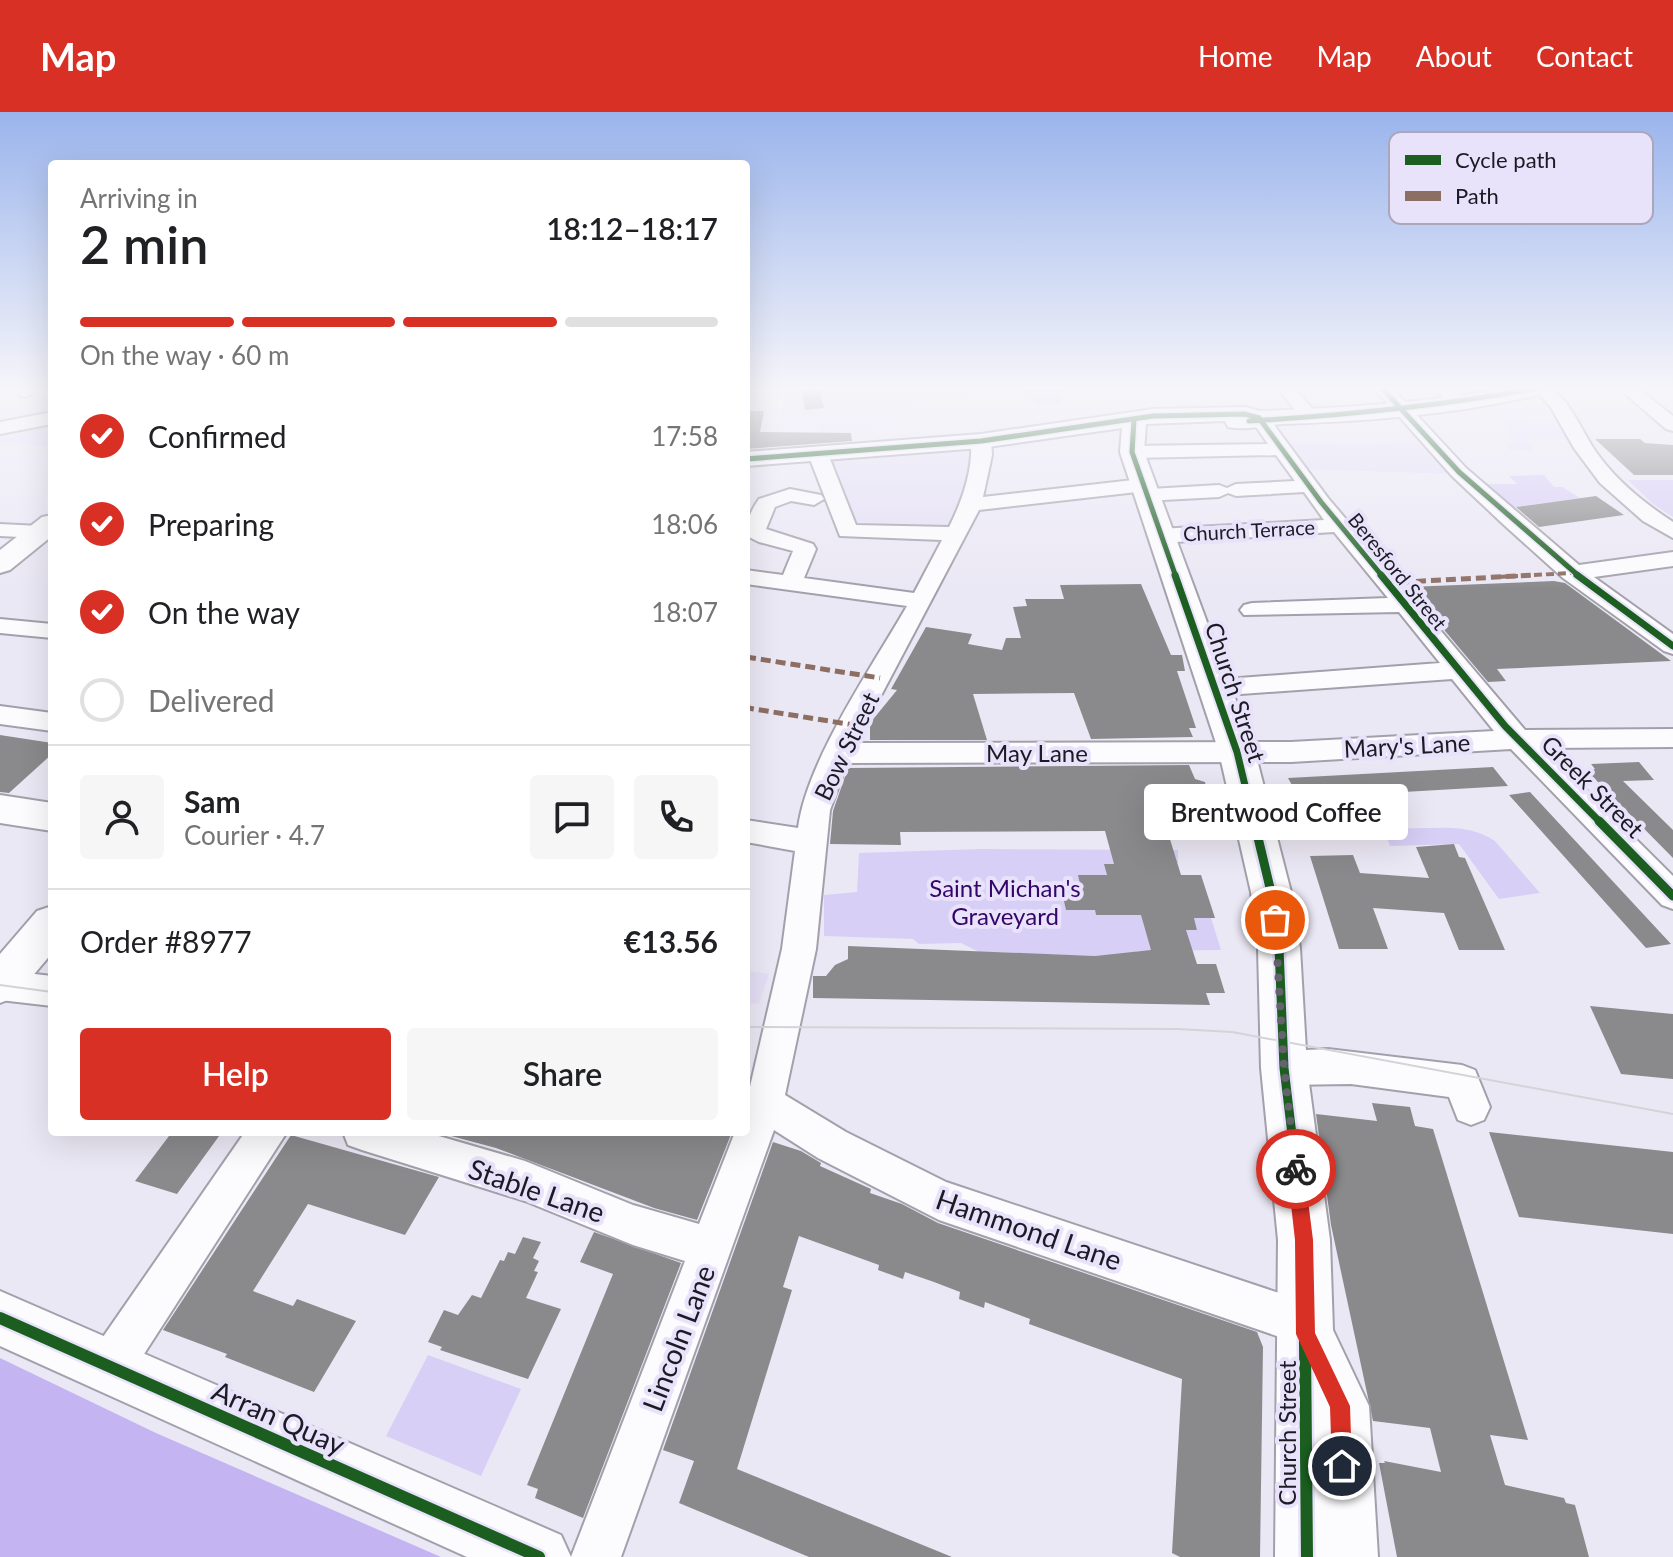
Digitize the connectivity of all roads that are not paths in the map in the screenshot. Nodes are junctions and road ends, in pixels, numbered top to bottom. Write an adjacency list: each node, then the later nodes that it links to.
1 (812, 454): 8 (main road)
2 (818, 454): 17 (street)
3 (982, 454): 12 (street, Bow Street)
4 (1133, 454): 10 (main road, Church Street)
5 (1285, 454): 9 (street, Beresford Street)
6 (1443, 454): 21 (street)
7 (1587, 454): 16 (street)
8 (750, 459)
9 (1309, 486): 10 (street); 13 (street, Beresford Street)
10 (1144, 490): 12 (street); 18 (main road, Church Street)
11 (814, 499): 23 (street)
12 (971, 505): 17 (street, Bow Street)
13 (1340, 525): 18 (street, Church Terrace); 25 (street, Beresford Street)
14 (46, 528): 15 (street); 20 (main road)
15 (0, 530)
16 (1673, 532)
17 (956, 534): 24 (street, Bow Street)
18 (1159, 536): 32 (main road, Church Street)
19 (1673, 559): 21 (street)
20 (0, 564)
21 (1571, 573): 30 (street)
22 (750, 578): 23 (street)
23 (791, 583): 24 (street)
24 (922, 601): 38 (street, Bow Street)
25 (1404, 605): 27 (street); 31 (street, Beresford Street)
26 (48, 608): 28 (street)
27 (1252, 610)
28 (12, 627): 29 (street)
29 (48, 631)
30 (1673, 646)
31 (1458, 670): 32 (street); 36 (street, Beresford Street)
32 (1213, 688): 37 (main road, Church Street)
33 (0, 715): 34 (street)
34 (48, 721)
35 (1673, 738): 36 (street, Mary's Lane)
36 (1518, 739): 37 (street, Mary's Lane); 43 (street, Greek Street)
37 (1237, 752): 38 (street, May Lane); 47 (main road, Church Street)
38 (837, 753): 42 (street, Bow Street)
39 (0, 809): 40 (main road)
40 (48, 816)
41 (750, 832): 42 (street)
42 (811, 842): 49 (street, Bow Street)
43 (1673, 896)
44 (48, 928): 45 (main road)
45 (0, 985): 46 (street)
46 (48, 991)
47 (1284, 1068): 48 (street); 56 (main road, Church Street)
48 (1471, 1107)
49 (757, 1112): 50 (street, Lincoln Lane); 56 (street, Hammond Lane)
50 (750, 1133)
51 (265, 1136): 57 (street)
52 (375, 1136): 54 (street, Stable Lane)
53 (749, 1136): 54 (street, Lincoln Lane)
54 (712, 1249): 59 (street, Lincoln Lane)
55 (0, 1318): 57 (main road, Arran Quay)
56 (1306, 1329): 60 (main road, Church Street); 61 (main road)
57 (110, 1366): 58 (main road, Arran Quay)
58 (539, 1557)
59 (596, 1557)
60 (1307, 1557)
61 (1346, 1557)

